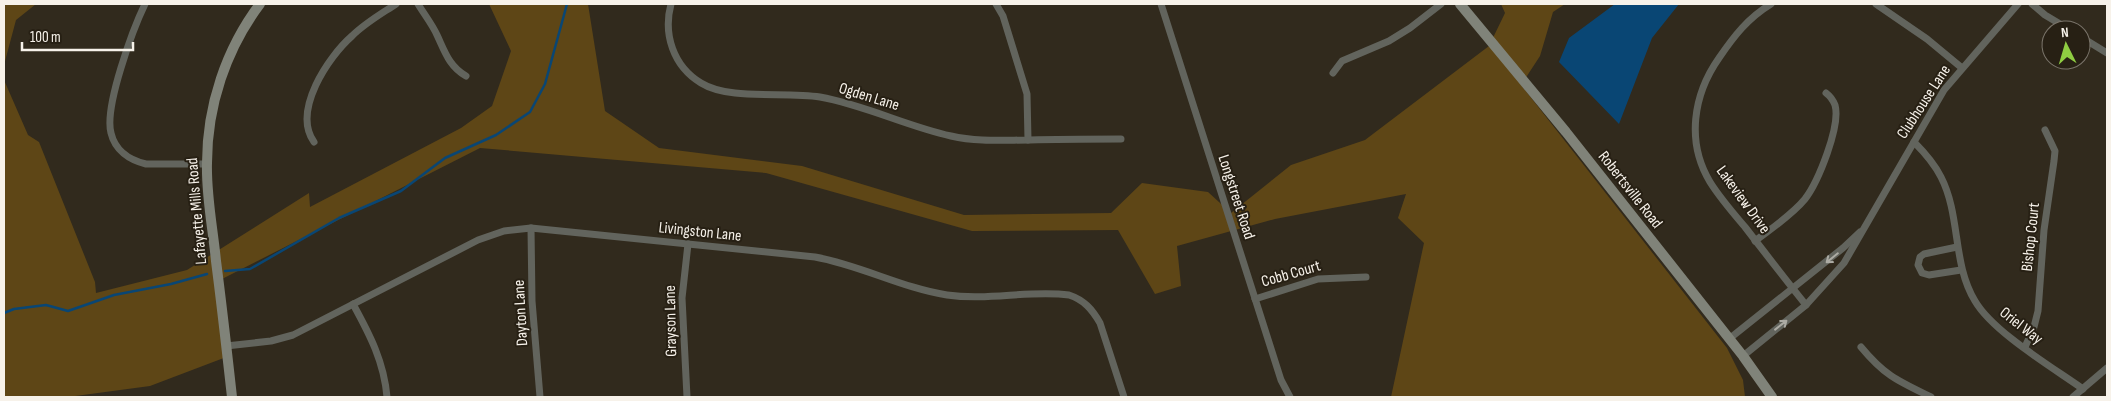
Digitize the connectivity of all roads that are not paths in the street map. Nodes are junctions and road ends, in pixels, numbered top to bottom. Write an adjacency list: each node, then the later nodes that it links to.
1 (145, 4): 26 (street)
2 (260, 4): 26 (street, Lafayette Mills Road)
3 (396, 4): 24 (street)
4 (418, 4): 19 (street)
5 (671, 4): 23 (street, Ogden Lane)
6 (996, 4): 23 (street)
7 (1161, 4): 35 (street, Longstreet Road)
8 (1441, 4): 18 (street)
9 (1460, 4): 38 (street, Robertsville Road)
10 (1770, 4): 29 (street, Lakeview Drive)
11 (1876, 4): 17 (street)
12 (2018, 4): 17 (street, Clubhouse Lane)
13 (2032, 4): 14 (street)
14 (2053, 20)
15 (2091, 43): 16 (street)
16 (2107, 53)
17 (1962, 68): 25 (street, Clubhouse Lane)
18 (1333, 73)
19 (466, 76)
20 (1826, 92): 29 (street)
21 (2045, 130): 41 (street, Bishop Court)
22 (1121, 139): 23 (street, Ogden Lane)
23 (1028, 140)
24 (314, 142)
25 (1914, 142): 27 (street, Clubhouse Lane); 31 (street, Oriel Way)
26 (207, 164): 39 (street, Lafayette Mills Road)
27 (1867, 224): 34 (street, Clubhouse Lane, one-way to 34); 37 (street, Clubhouse Lane)
28 (531, 228): 30 (street, Livingston Lane); 36 (street, Livingston Lane); 47 (street, Dayton Lane)
29 (1756, 241): 34 (street, Lakeview Drive)
30 (688, 244): 48 (street, Grayson Lane); 49 (street, Livingston Lane)
31 (1957, 247): 32 (street, Oriel Way); 32 (street)
32 (1961, 270): 41 (street, Oriel Way)
33 (1366, 277): 35 (street, Cobb Court)
34 (1793, 289): 37 (street, Lakeview Drive); 38 (street, Clubhouse Lane)
35 (1254, 299): 50 (street, Longstreet Road)
36 (354, 304): 39 (street, Livingston Lane); 46 (street)
37 (1806, 305): 42 (street, Clubhouse Lane, one-way to 37)
38 (1729, 339): 42 (street, Robertsville Road)
39 (226, 346): 45 (street, Lafayette Mills Road)
40 (1862, 347): 52 (street)
41 (2025, 347): 44 (street, Oriel Way)
42 (1743, 356): 51 (street, Robertsville Road)
43 (2107, 368): 44 (street)
44 (2083, 389): 53 (street)
45 (232, 397)
46 (387, 397)
47 (540, 397)
48 (687, 397)
49 (1124, 397)
50 (1290, 397)
51 (1772, 397)
52 (1931, 397)
53 (2072, 397)

